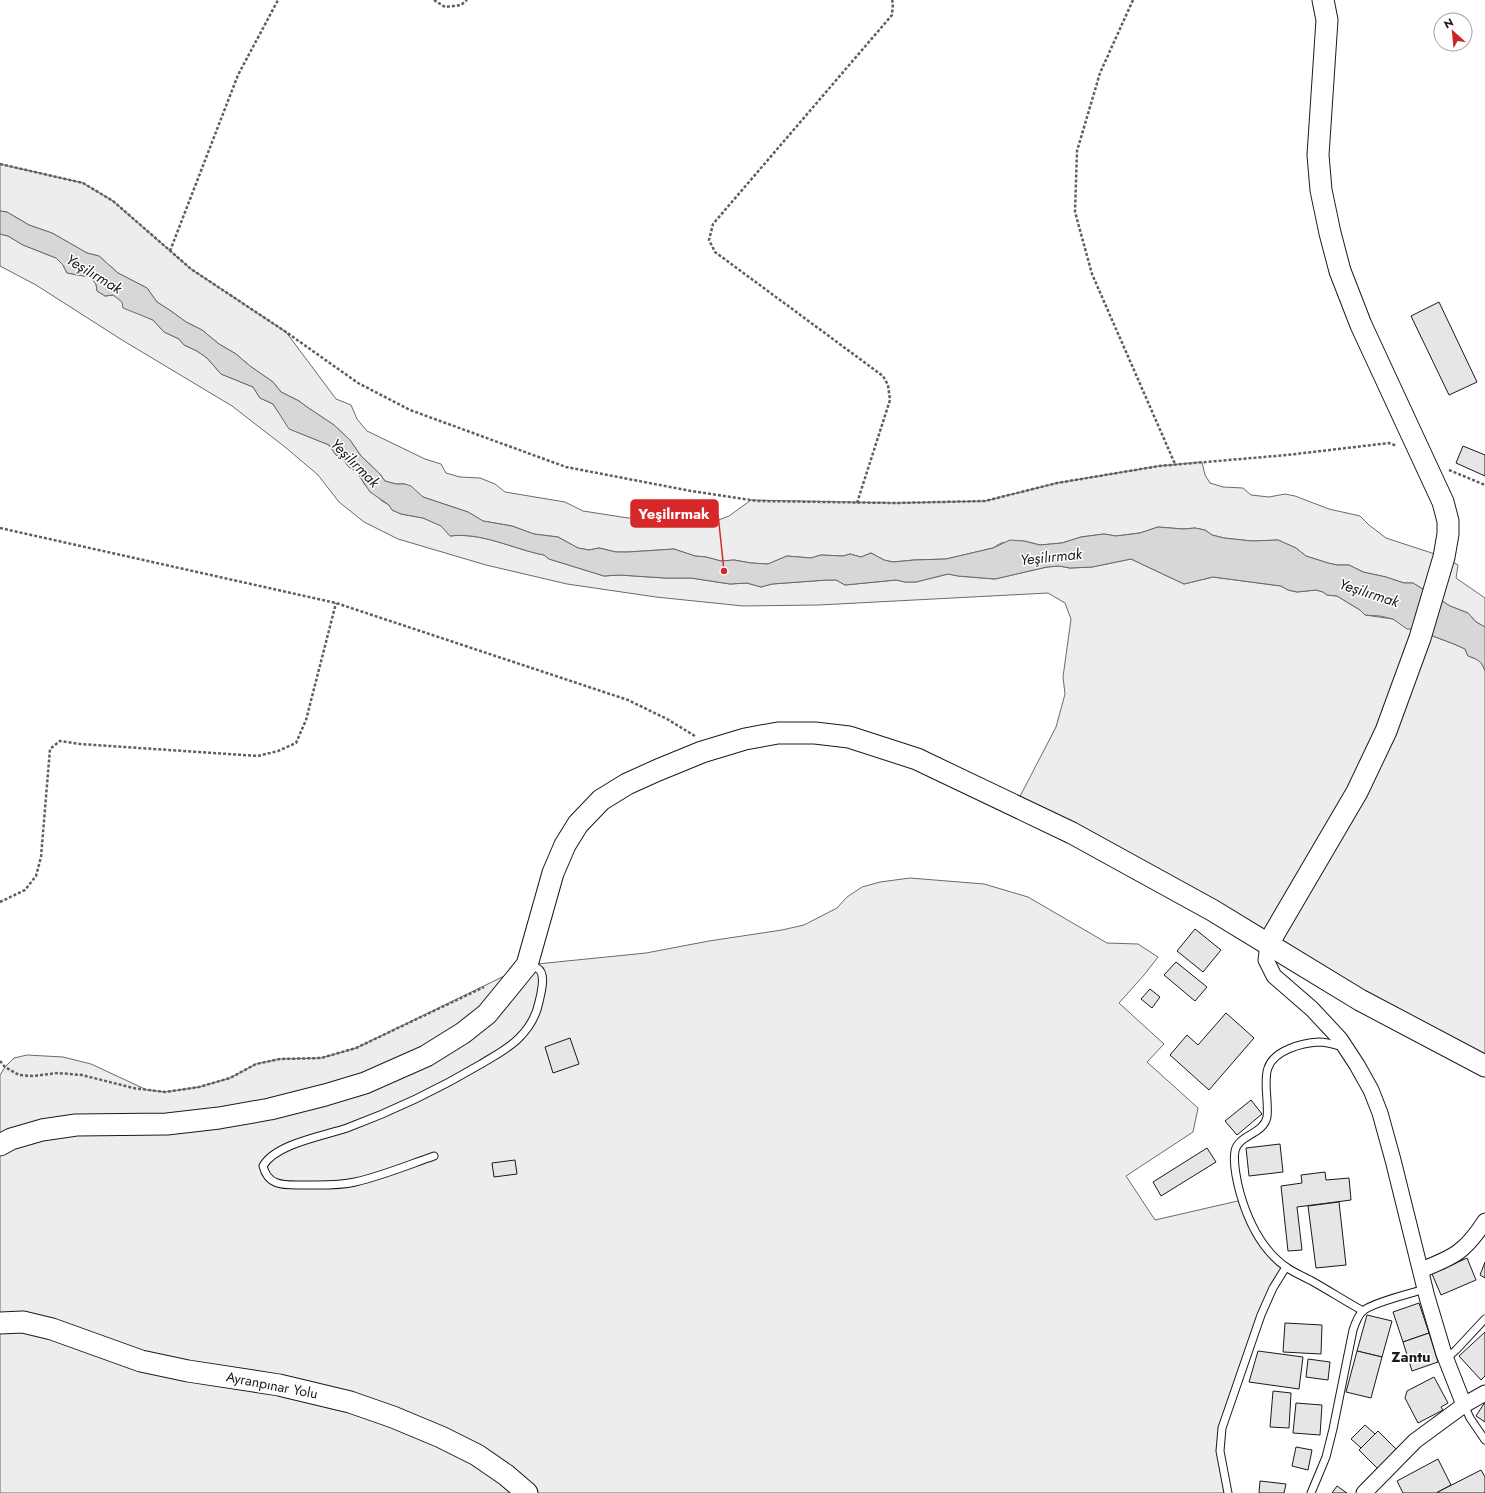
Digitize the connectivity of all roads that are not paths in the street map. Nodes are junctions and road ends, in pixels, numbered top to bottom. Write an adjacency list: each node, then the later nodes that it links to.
1 (1323, 0): 2 (street)
2 (1268, 944): 3 (street); 4 (street); 5 (street)
3 (527, 965): 6 (street); 7 (lane)
4 (1345, 1047): 9 (lane); 10 (street)
5 (1485, 1066)
6 (0, 1145)
7 (434, 1156)
8 (1485, 1221): 10 (street)
9 (1286, 1267): 12 (lane); 20 (lane)
10 (1421, 1270): 11 (street)
11 (1425, 1289): 12 (lane); 15 (street)
12 (1363, 1311): 21 (lane)
13 (1485, 1319): 15 (lane)
14 (0, 1323): 19 (street, Ayranpınar Yolu)
15 (1445, 1359): 17 (street)
16 (1485, 1393): 17 (street)
17 (1464, 1405): 18 (lane); 22 (street)
18 (1485, 1440)
19 (527, 1493)
20 (1228, 1493)
21 (1311, 1493)
22 (1364, 1493)

